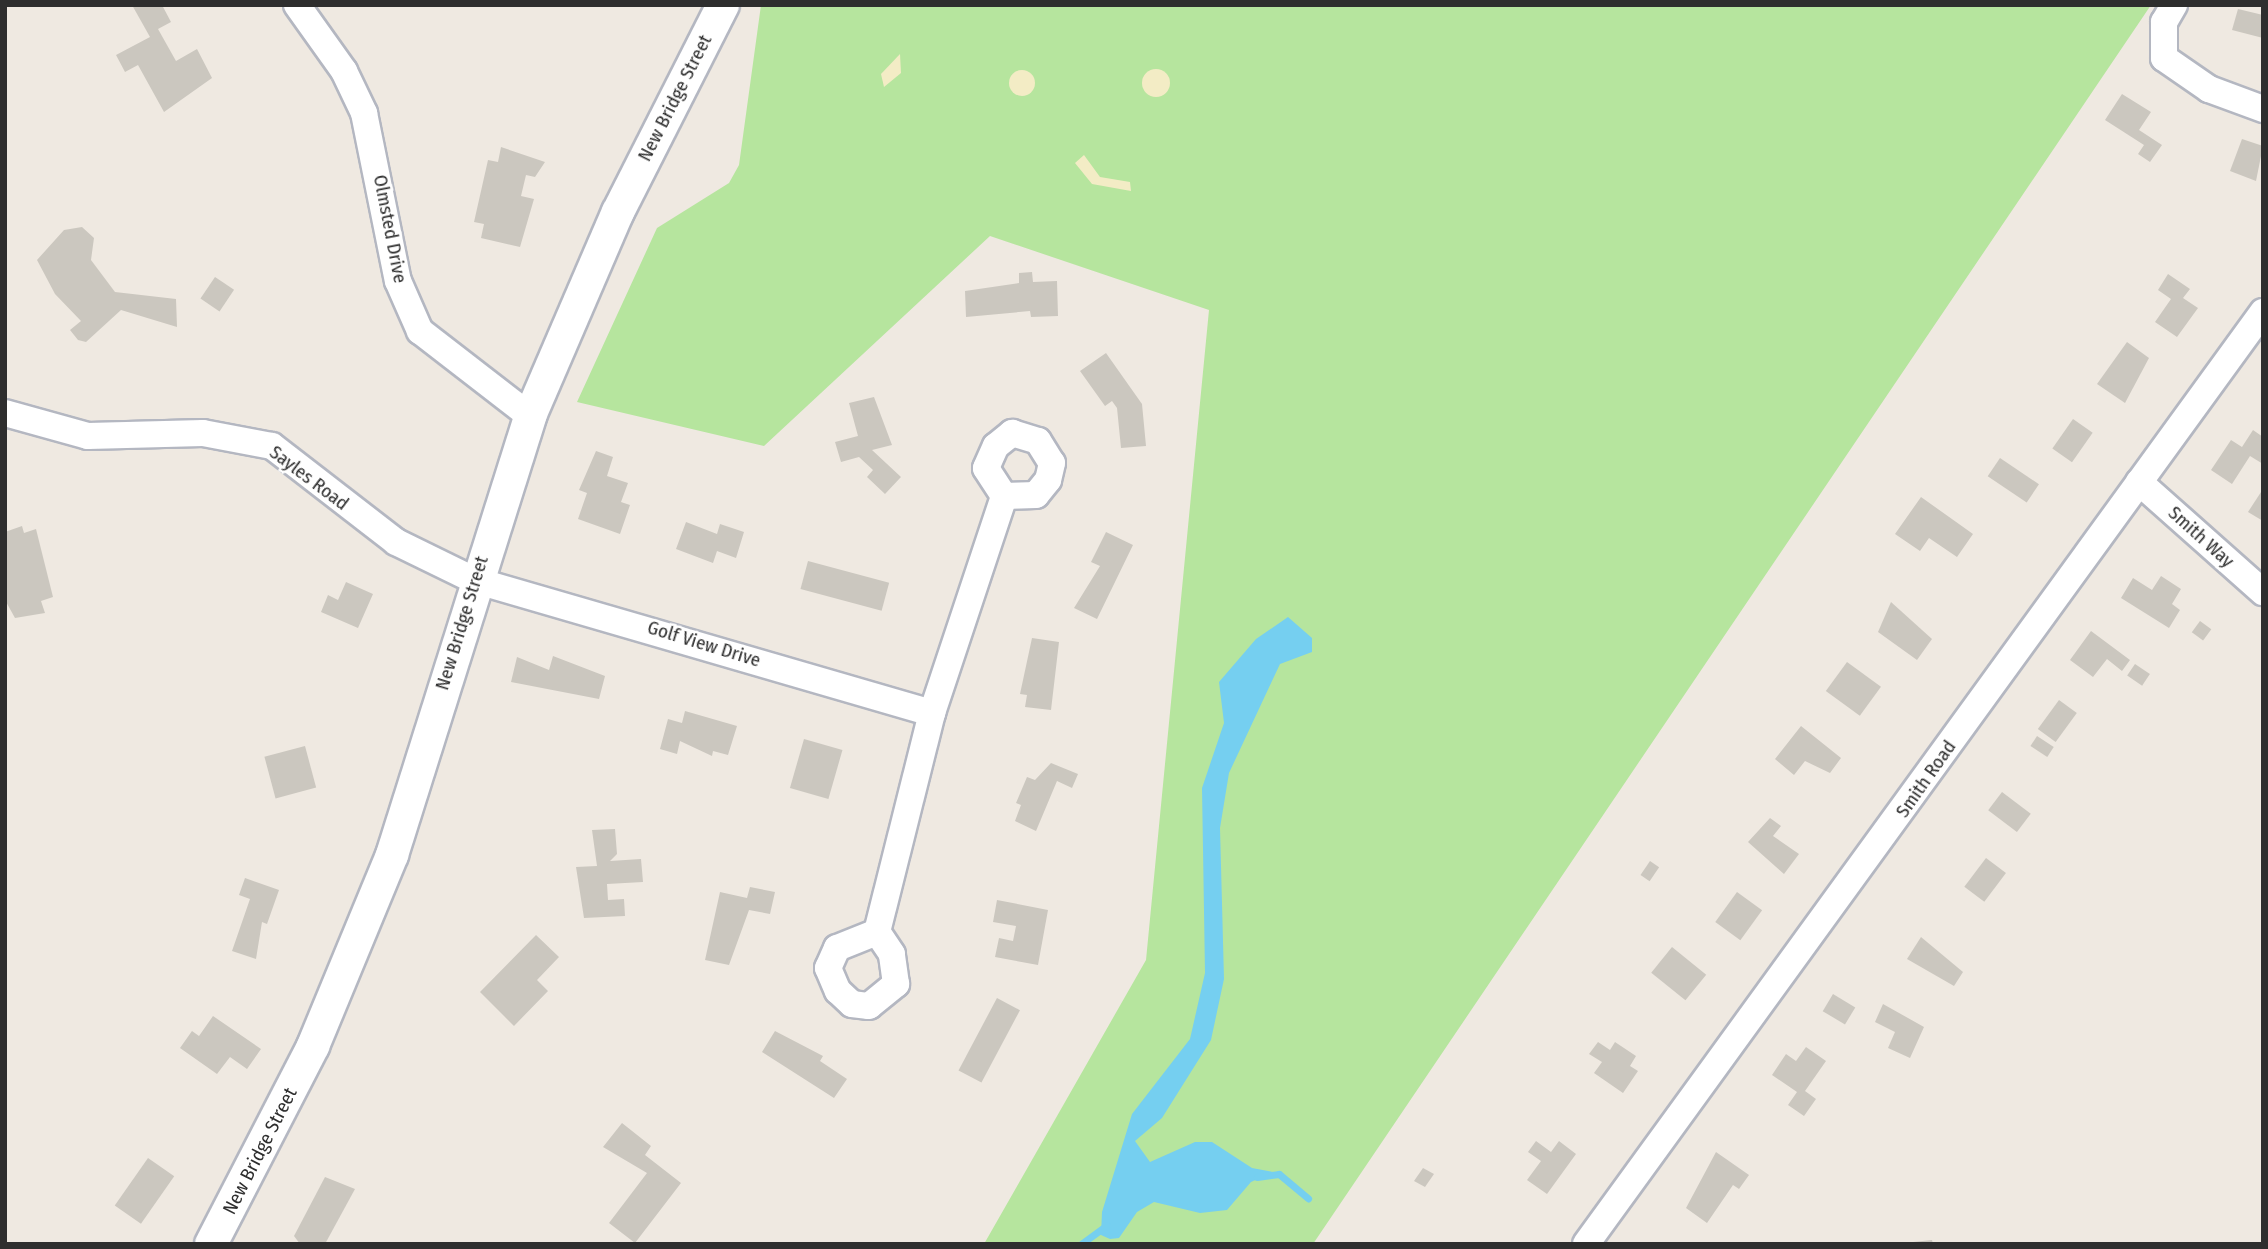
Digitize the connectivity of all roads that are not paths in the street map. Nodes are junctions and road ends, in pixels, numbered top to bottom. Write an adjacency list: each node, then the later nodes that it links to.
1 (297, 5): 7 (street, Olmsted Drive)
2 (723, 5): 7 (street, New Bridge Street)
3 (2174, 5): 4 (street)
4 (2263, 109)
5 (2263, 312): 8 (street, Smith Road)
6 (5, 413): 10 (street, Sayles Road)
7 (530, 416): 10 (street, New Bridge Street)
8 (2139, 482): 11 (street, Smith Way); 15 (street, Smith Road)
9 (1004, 496): 12 (street)
10 (474, 580): 12 (street, Golf View Drive); 14 (street, New Bridge Street)
11 (2263, 592)
12 (932, 713): 13 (street)
13 (877, 932)
14 (211, 1244)
15 (1586, 1244)

